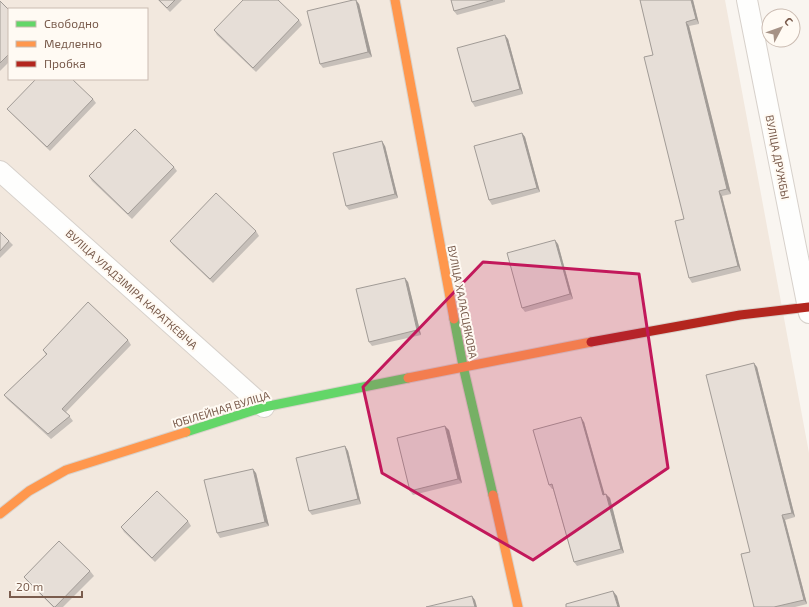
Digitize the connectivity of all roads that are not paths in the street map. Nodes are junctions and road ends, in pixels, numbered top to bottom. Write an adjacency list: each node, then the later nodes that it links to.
1 (395, 0): 5 (street, ВУЛІЦА ХАЛАСЦЯКОВА)
2 (747, 0): 4 (street, ВУЛІЦА ДРУЖБЫ)
3 (0, 171): 6 (street, ВУЛІЦА УЛАДЗІМІРА КАРАТКЕВІЧА)
4 (809, 309): 5 (street, ЮБІЛЕЙНАЯ ВУЛІЦА)
5 (463, 366): 6 (street, ЮБІЛЕЙНАЯ ВУЛІЦА); 8 (street, ВУЛІЦА ХАЛАСЦЯКОВА)
6 (264, 408): 7 (street, ЮБІЛЕЙНАЯ ВУЛІЦА)
7 (0, 514)
8 (518, 607)

